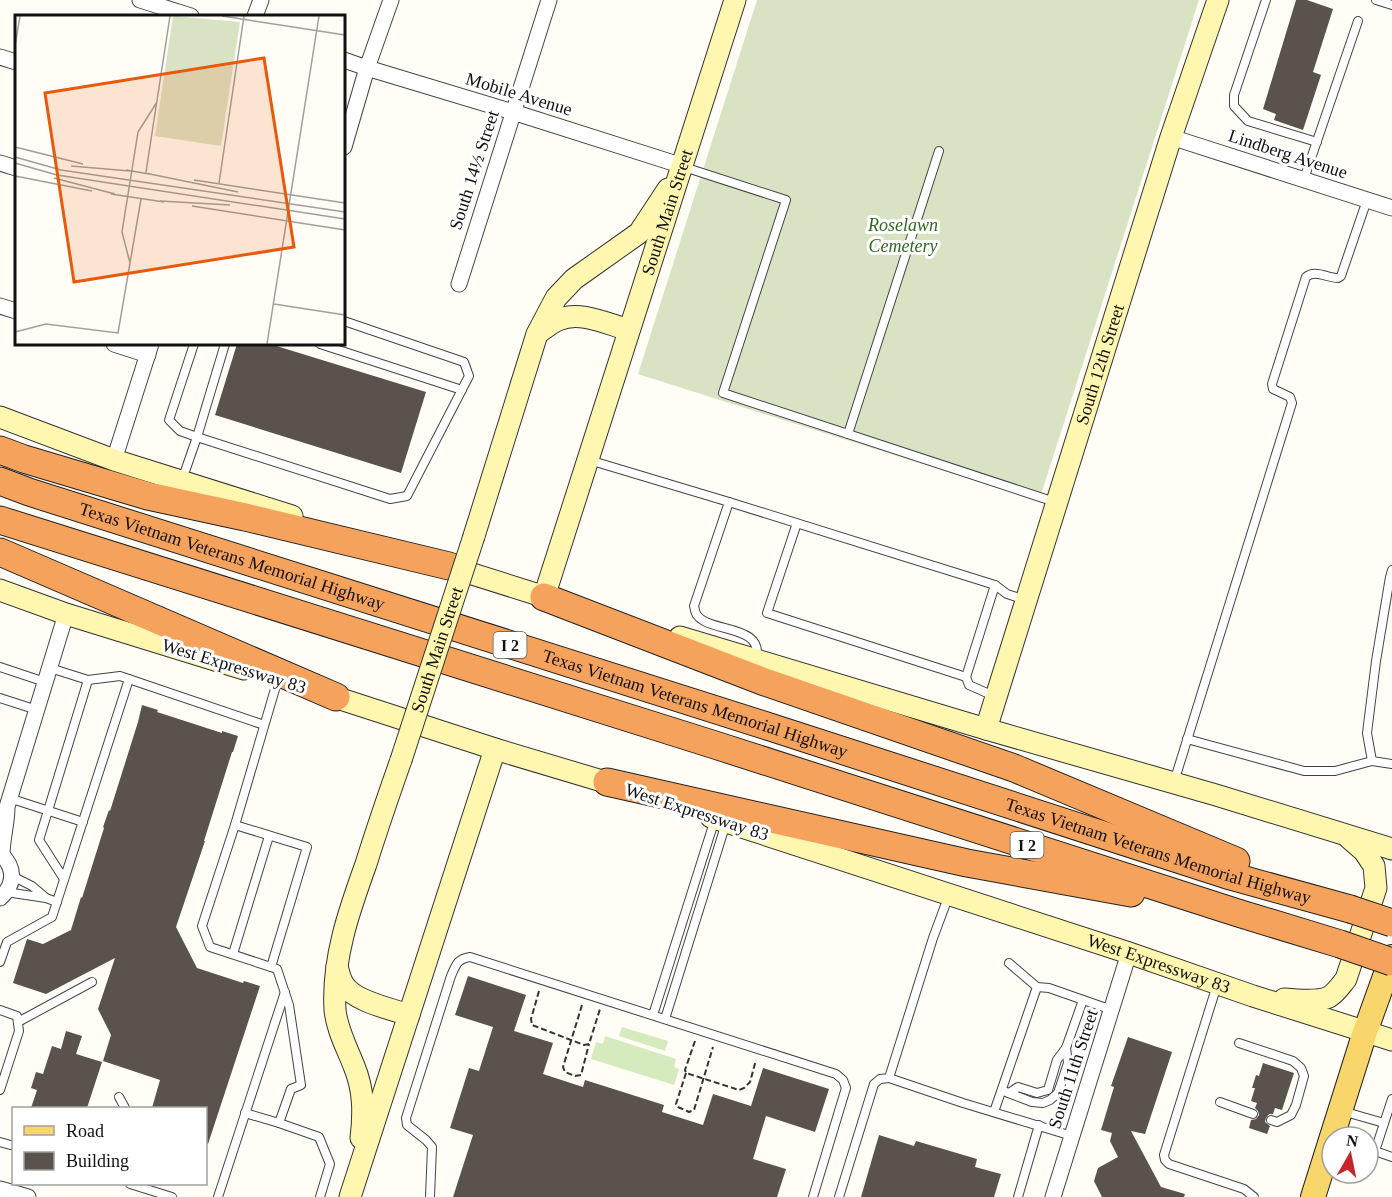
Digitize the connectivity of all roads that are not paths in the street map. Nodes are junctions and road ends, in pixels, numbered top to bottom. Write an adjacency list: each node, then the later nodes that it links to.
1 (140, 0): 10 (street)
2 (261, 0): 11 (street)
3 (391, 0): 16 (street)
4 (549, 0): 17 (street, South 14½ Street)
5 (735, 0): 23 (main road, South Main Street)
6 (1218, 0): 18 (main road, South 12th Street)
7 (1266, 0): 19 (lane)
8 (1376, 0): 9 (lane)
9 (1392, 5)
10 (188, 15)
11 (255, 15)
12 (1358, 21): 19 (lane)
13 (0, 57): 15 (street)
14 (345, 60): 16 (street, Mobile Avenue)
15 (15, 62)
16 (367, 68): 17 (street, Mobile Avenue); 20 (street)
17 (513, 112): 23 (street, Mobile Avenue); 28 (street, South 14½ Street)
18 (1171, 136): 25 (street, Lindberg Avenue); 49 (main road, South 12th Street)
19 (1317, 142): 25 (lane)
20 (345, 144)
21 (939, 151): 41 (lane)
22 (0, 163): 24 (street)
23 (683, 166): 32 (main road, South Main Street); 33 (main road, South Main Street); 41 (lane)
24 (15, 168)
25 (1304, 179): 26 (street, Lindberg Avenue)
26 (1367, 200): 27 (street, Lindberg Avenue); 73 (lane)
27 (1392, 208)
28 (459, 284)
29 (0, 306): 30 (street)
30 (15, 311)
31 (345, 321): 39 (lane)
32 (629, 330): 33 (main road); 44 (main road, South Main Street)
33 (537, 334): 103 (main road, South Main Street, bridge)
34 (121, 345): 38 (street)
35 (194, 345): 42 (lane)
36 (225, 345): 42 (lane)
37 (323, 345): 39 (lane)
38 (150, 349): 45 (street)
39 (462, 390): 42 (lane)
40 (0, 417): 45 (main road)
41 (848, 434): 49 (lane)
42 (197, 437): 47 (lane)
43 (0, 450): 53 (highway)
44 (588, 459): 48 (lane); 57 (main road, South Main Street)
45 (114, 460): 47 (main road)
46 (0, 481): 94 (highway, Texas Vietnam Veterans Memorial Highway / I 2)
47 (181, 481): 53 (main road)
48 (729, 502): 51 (lane); 60 (lane)
49 (1057, 503): 58 (main road, South 12th Street)
50 (0, 520): 95 (highway, Texas Vietnam Veterans Memorial Highway / I 2)
51 (796, 523): 55 (lane); 63 (lane)
52 (0, 552): 67 (highway)
53 (449, 566): 57 (main road)
54 (1392, 570): 75 (lane)
55 (995, 585): 58 (lane); 63 (lane)
56 (0, 590): 59 (main road, West Expressway 83)
57 (543, 597): 60 (main road); 94 (highway)
58 (1026, 600): 68 (main road, South 12th Street)
59 (66, 614): 62 (street); 65 (main road, West Expressway 83)
60 (756, 660): 72 (main road)
61 (0, 667): 62 (lane)
62 (47, 675): 66 (lane); 70 (street)
63 (966, 677): 68 (lane)
64 (129, 679): 66 (lane); 71 (lane); 82 (lane)
65 (278, 679): 67 (main road, West Expressway 83); 71 (lane)
66 (88, 680): 80 (lane)
67 (336, 697): 74 (main road, West Expressway 83)
68 (996, 697): 72 (main road, South 12th Street)
69 (0, 698): 70 (lane)
70 (37, 710): 79 (street)
71 (264, 725): 83 (lane)
72 (986, 729): 78 (main road)
73 (1187, 739): 75 (lane); 78 (lane)
74 (495, 749): 77 (main road, West Expressway 83); 113 (main road, South Main Street)
75 (1372, 761): 76 (lane)
76 (1392, 764)
77 (607, 782): 81 (main road, West Expressway 83); 95 (highway)
78 (1174, 783): 84 (main road)
79 (4, 804): 80 (lane); 87 (street)
80 (48, 811): 82 (lane); 89 (lane)
81 (721, 820): 90 (main road, West Expressway 83); 114 (lane); 115 (lane)
82 (83, 822): 89 (lane)
83 (235, 825): 85 (lane); 98 (lane)
84 (1346, 835): 86 (main road); 109 (main road)
85 (269, 836): 98 (lane); 104 (lane)
86 (1392, 849)
87 (1, 854): 88 (street)
88 (12, 876): 91 (street); 92 (lane)
89 (64, 879): 93 (lane)
90 (949, 894): 97 (main road, West Expressway 83); 120 (lane)
91 (3, 895): 92 (lane)
92 (46, 898): 93 (lane)
93 (57, 902): 100 (lane)
94 (1350, 909): 96 (highway, Texas Vietnam Veterans Memorial Highway / I 2, bridge)
95 (1238, 913): 101 (highway, Texas Vietnam Veterans Memorial Highway / I 2, bridge)
96 (1392, 923)
97 (1129, 953): 106 (main road, West Expressway 83); 112 (street, South 11th Street)
98 (233, 954): 104 (lane)
99 (1392, 957): 117 (main road)
100 (0, 962)
101 (1392, 962)
102 (1009, 963): 107 (lane)
103 (336, 966): 113 (main road); 139 (main road, South Main Street)
104 (271, 967): 108 (lane)
105 (92, 982): 116 (lane)
106 (1218, 984): 109 (main road, West Expressway 83); 149 (lane)
107 (1037, 987): 110 (lane); 122 (lane)
108 (285, 992): 128 (lane); 132 (lane)
109 (1253, 996): 117 (main road, West Expressway 83)
110 (1083, 1000): 112 (lane); 122 (lane)
111 (0, 1010): 116 (lane)
112 (1112, 1010): 135 (street, South 11th Street)
113 (409, 1015): 139 (main road, South Main Street)
114 (653, 1015): 115 (lane); 144 (lane)
115 (665, 1019): 145 (lane)
116 (18, 1022): 121 (lane)
117 (1365, 1032): 118 (main road, West Expressway 83); 127 (main road)
118 (1392, 1040)
119 (1239, 1043): 131 (lane)
120 (889, 1078): 129 (lane); 146 (lane)
121 (0, 1090)
122 (1006, 1092): 129 (lane)
123 (120, 1097): 126 (lane)
124 (1392, 1099): 134 (lane)
125 (1220, 1102): 130 (lane)
126 (125, 1107)
127 (1340, 1110): 134 (lane); 150 (main road)
128 (245, 1113): 132 (lane); 142 (lane)
129 (994, 1113): 133 (lane)
130 (1253, 1114)
131 (1271, 1120)
132 (279, 1123): 143 (lane)
133 (1039, 1125): 135 (lane); 147 (lane)
134 (1383, 1129): 136 (lane)
135 (1072, 1136): 148 (street, South 11th Street)
136 (1392, 1157)
137 (133, 1185): 141 (lane)
138 (0, 1189): 140 (street)
139 (353, 1190)
140 (28, 1197)
141 (172, 1197)
142 (218, 1197)
143 (320, 1197)
144 (430, 1197)
145 (813, 1197)
146 (839, 1197)
147 (1018, 1197)
148 (1053, 1197)
149 (1254, 1197)
150 (1313, 1197)

